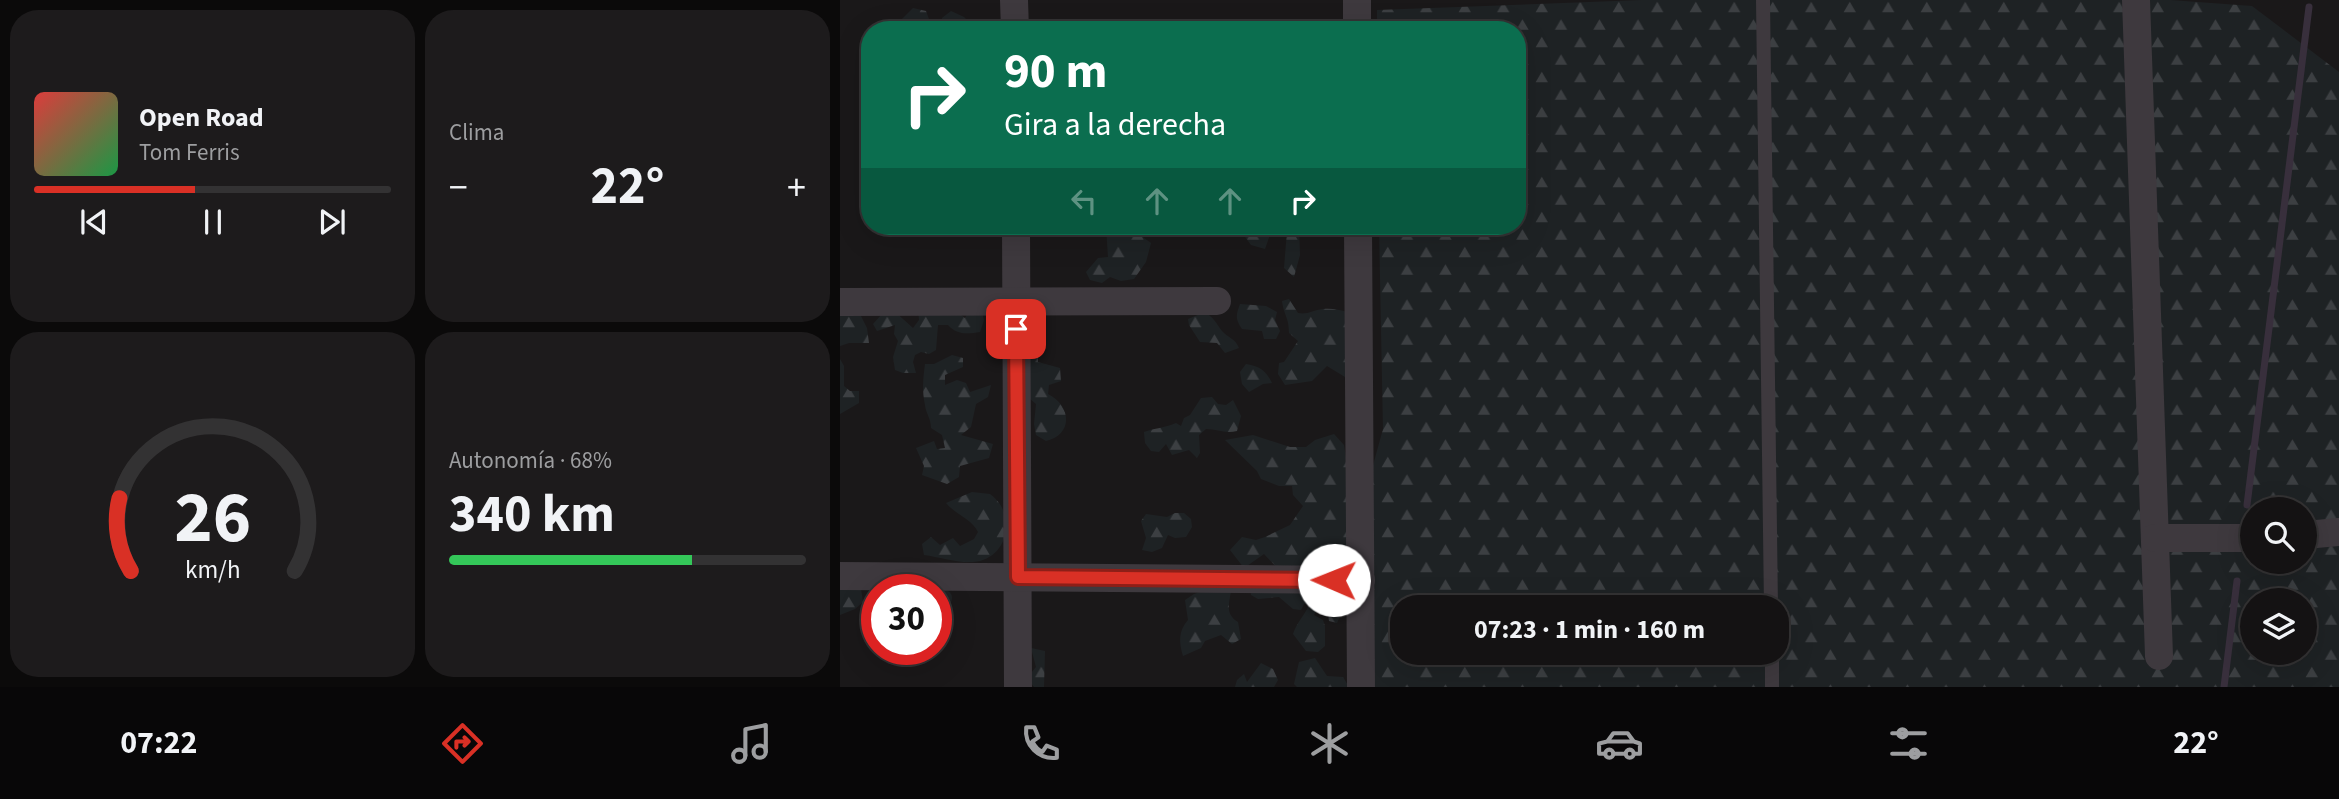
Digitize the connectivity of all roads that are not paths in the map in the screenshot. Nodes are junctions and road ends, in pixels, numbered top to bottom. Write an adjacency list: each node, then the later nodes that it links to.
1 (1014, 0): 5 (street)
2 (1357, 0): 6 (street)
3 (1763, 0): 19 (lane)
4 (2136, 0): 14 (street)
5 (1015, 21)
6 (1357, 21)
7 (1016, 235): 9 (street)
8 (1358, 235): 18 (street)
9 (1016, 301): 10 (street); 11 (street); 17 (street)
10 (1217, 301)
11 (840, 302)
12 (2339, 533): 13 (street)
13 (2317, 534)
14 (2155, 538): 15 (street); 20 (street)
15 (2240, 538)
16 (840, 576): 17 (street)
17 (1018, 577): 18 (street); 22 (street)
18 (1361, 580): 23 (street)
19 (1771, 595)
20 (2159, 656)
21 (1772, 665): 24 (lane)
22 (1018, 687)
23 (1361, 687)
24 (1772, 687)

